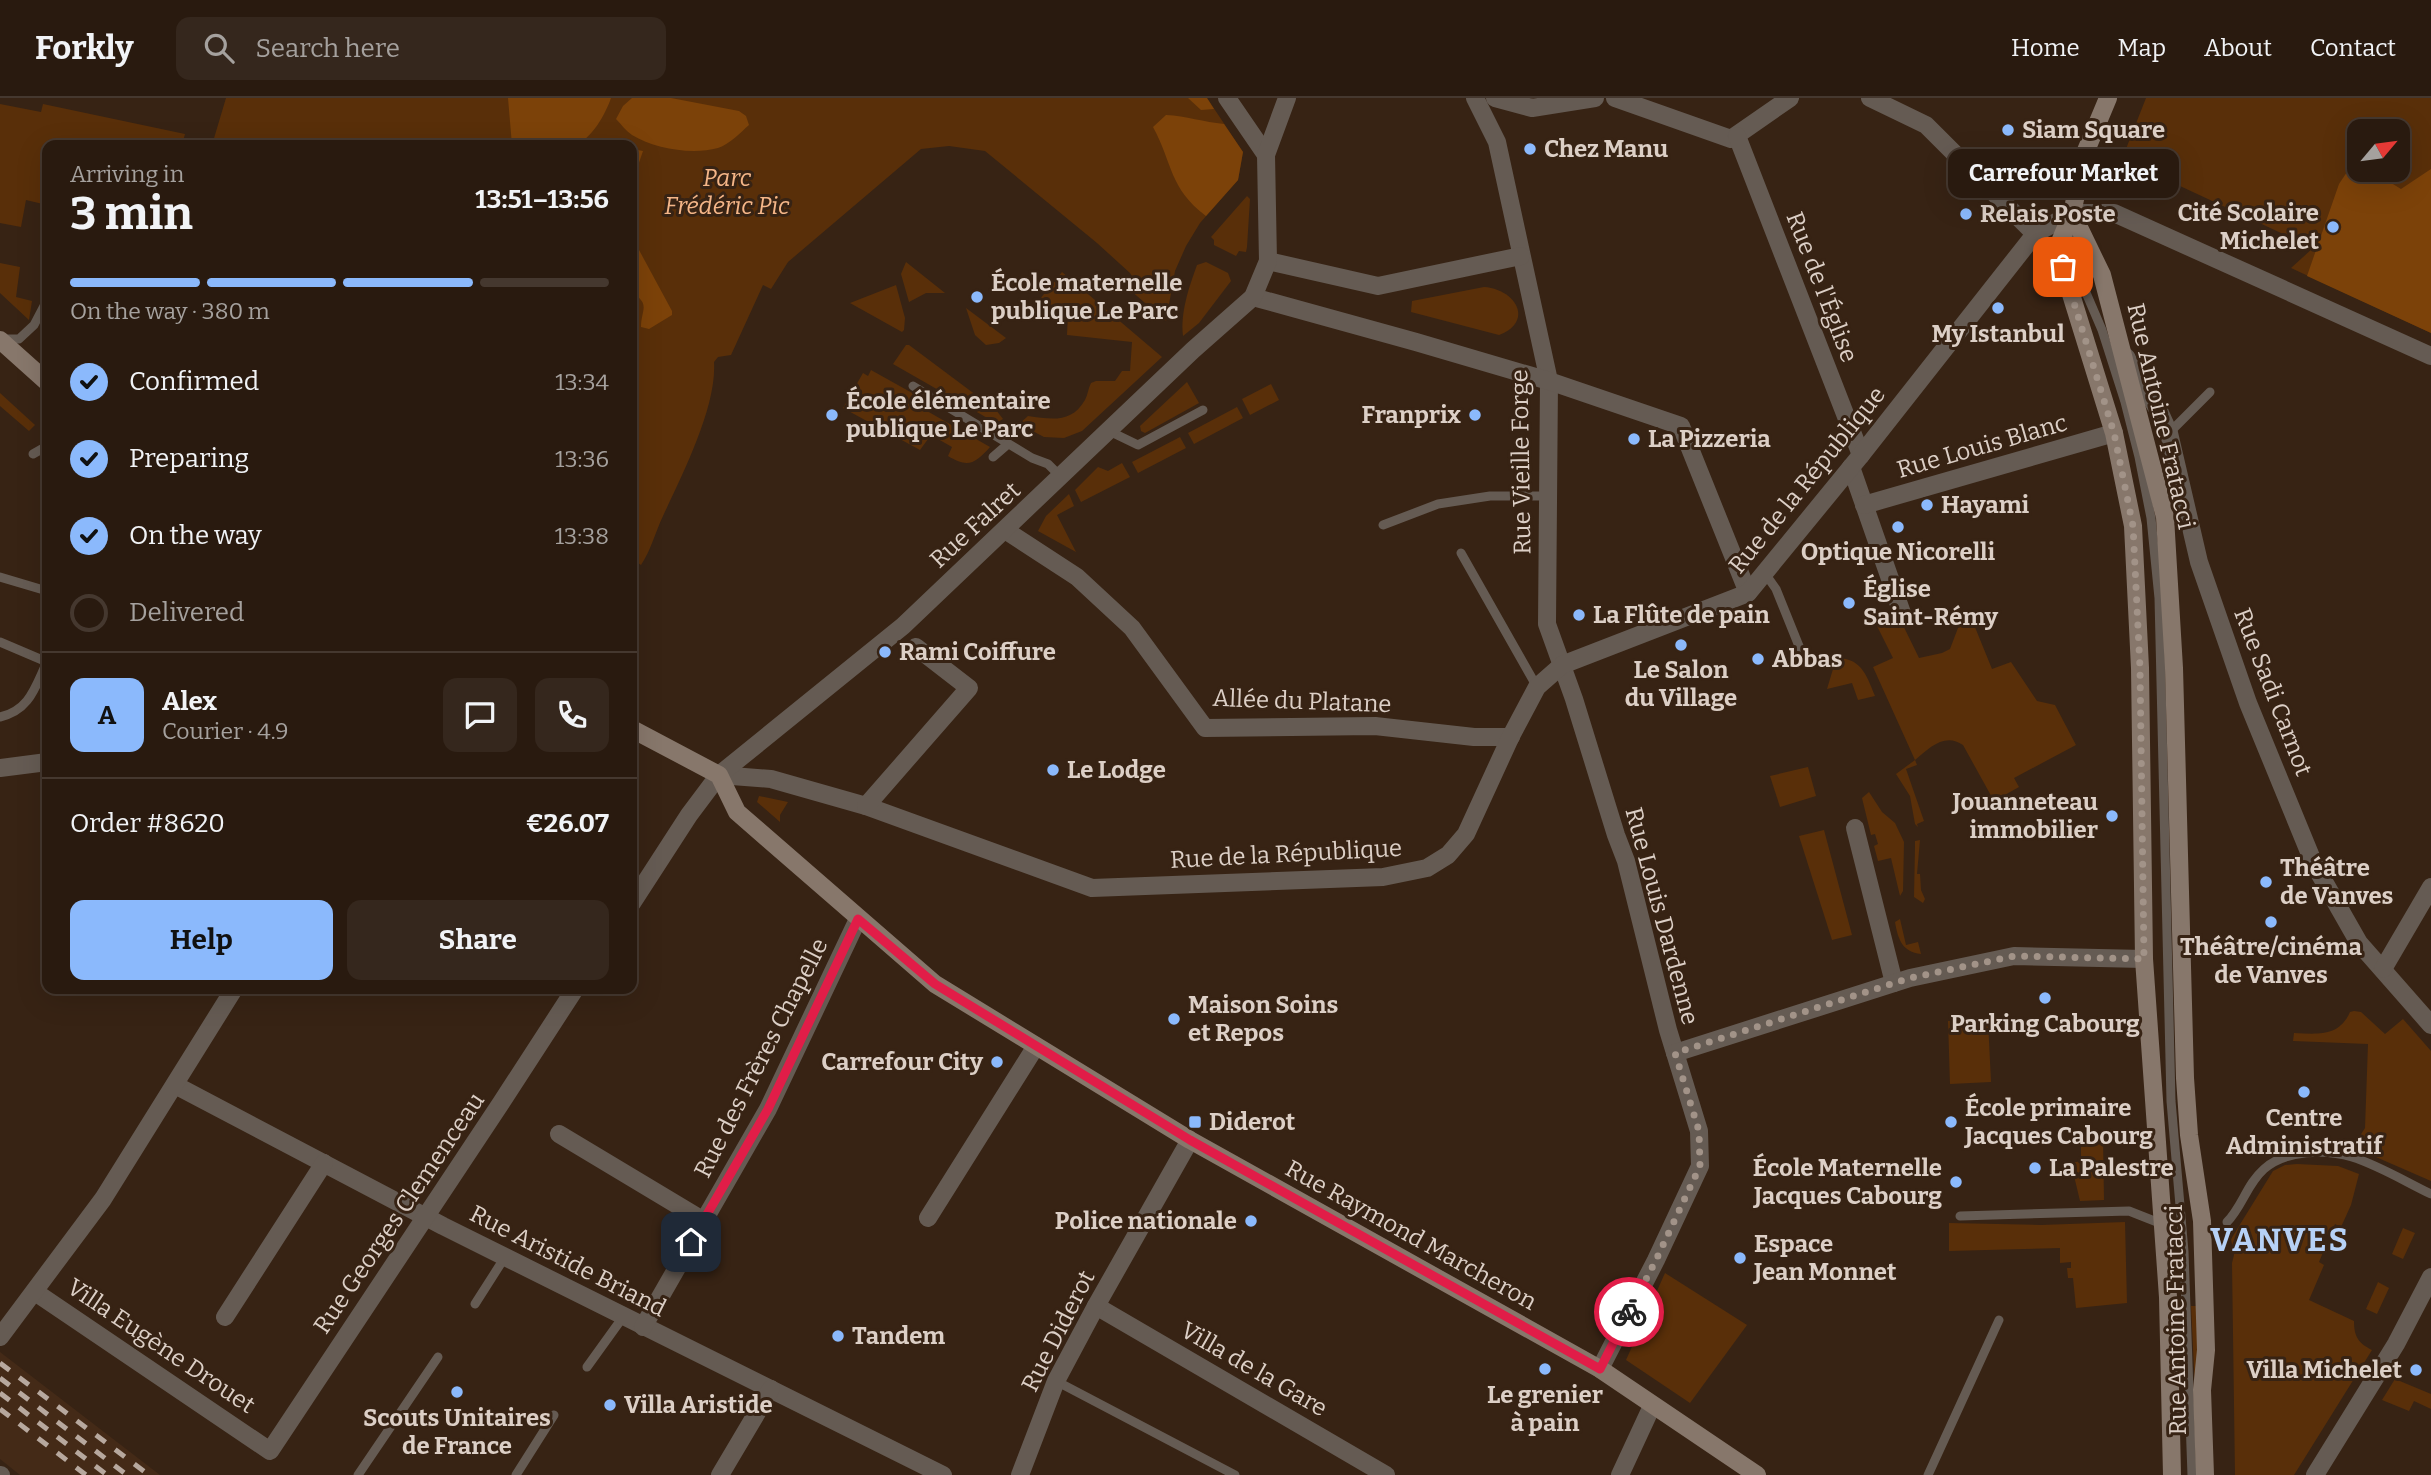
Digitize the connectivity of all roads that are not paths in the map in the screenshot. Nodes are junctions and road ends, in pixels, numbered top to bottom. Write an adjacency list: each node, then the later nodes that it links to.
1 (1227, 98): 11 (street)
2 (1287, 98): 11 (street)
3 (1475, 98): 14 (street, Rue Vieille Forge)
4 (1495, 98): 5 (street)
5 (1595, 98)
6 (1615, 98): 10 (street)
7 (1790, 98): 10 (street)
8 (1870, 98): 13 (street)
9 (2108, 98): 12 (main road)
10 (1737, 136): 35 (street, Rue de l'Église)
11 (1266, 155): 15 (street)
12 (2072, 213): 13 (street, Rue de la République); 21 (main road, Rue Antoine Fratacci); 22 (street); 29 (main road, Rue Antoine Fratacci); 114 (lane, Rue Antoine Fratacci)
13 (2035, 234): 35 (street, Rue de la République)
14 (1521, 256): 15 (street); 24 (street, Rue Vieille Forge)
15 (1268, 261): 16 (street)
16 (1253, 297): 24 (street); 28 (street, Rue Falret)
17 (42, 309): 18 (lane)
18 (38, 316): 19 (lane); 20 (lane)
19 (42, 318)
20 (0, 340): 23 (main road)
21 (2122, 351): 30 (street, Rue Sadi Carnot); 115 (main road, Rue Antoine Fratacci)
22 (2431, 356)
23 (42, 378)
24 (1549, 381): 37 (street, Rue Vieille Forge); 45 (street)
25 (913, 386): 31 (lane)
26 (2210, 392): 30 (lane)
27 (1203, 410): 28 (lane)
28 (1109, 431): 36 (street, Rue Falret)
29 (2114, 433): 38 (street, Rue Louis Blanc); 65 (main road, Rue Antoine Fratacci)
30 (2169, 433): 66 (street, Rue Sadi Carnot)
31 (1008, 443): 34 (lane); 36 (lane)
32 (42, 449): 33 (lane)
33 (33, 454)
34 (993, 457)
35 (1856, 461): 38 (street, Rue de l'Église); 42 (street, Rue de la République)
36 (1061, 477): 40 (street, Rue Falret)
37 (1548, 496): 39 (lane); 51 (street, Rue Vieille Forge)
38 (1864, 505): 46 (street, Rue de l'Église)
39 (1383, 525)
40 (1005, 530): 56 (street, Allée du Platane); 59 (street, Rue Falret)
41 (1461, 552): 53 (lane)
42 (1765, 572): 45 (street, Rue de la République); 50 (lane)
43 (0, 577): 44 (lane)
44 (42, 590)
45 (1748, 593): 51 (street, Rue de la République)
46 (1903, 616)
47 (0, 642): 49 (lane)
48 (916, 647): 60 (street)
49 (42, 660)
50 (1805, 661)
51 (1562, 665): 53 (street, Rue de la République); 72 (street, Rue Louis Dardenne)
52 (42, 673): 54 (lane)
53 (1537, 687): 56 (street, Rue de la République)
54 (0, 717)
55 (637, 732): 59 (main road)
56 (1511, 737): 60 (street, Rue de la République)
57 (42, 763): 58 (street)
58 (0, 768)
59 (719, 775): 60 (street, Rue de la République); 63 (street); 64 (main road, Rue Raymond Marcheron)
60 (866, 806)
61 (1855, 828): 67 (street)
62 (2431, 887): 66 (street)
63 (637, 895)
64 (858, 919): 71 (main road, Rue Raymond Marcheron); 81 (street, Rue des Frères Chapelle)
65 (2144, 959): 67 (street); 83 (main road, Rue Antoine Fratacci)
66 (2383, 969): 70 (street, Rue Sadi Carnot)
67 (1894, 983): 72 (street)
68 (231, 994): 73 (street)
69 (566, 994): 79 (street, Rue Georges Clemenceau)
70 (2431, 1025)
71 (1035, 1046): 75 (main road, Rue Raymond Marcheron); 80 (street)
72 (1675, 1053): 97 (street, Rue Louis Dardenne)
73 (175, 1085): 76 (street, Rue Aristide Briand); 86 (street)
74 (559, 1134): 81 (street)
75 (1190, 1140): 89 (street, Rue Diderot); 97 (main road, Rue Raymond Marcheron)
76 (324, 1163): 79 (street, Rue Aristide Briand); 90 (street)
77 (2431, 1194): 82 (lane)
78 (1960, 1216): 83 (lane)
79 (426, 1217): 84 (street, Rue Aristide Briand); 102 (street, Rue Georges Clemenceau)
80 (928, 1218)
81 (704, 1221): 93 (street, Rue des Frères Chapelle)
82 (2227, 1222)
83 (2164, 1225): 113 (main road, Rue Antoine Fratacci)
84 (505, 1257): 88 (lane); 91 (street, Rue Aristide Briand)
85 (2431, 1277): 87 (street)
86 (35, 1292): 94 (street); 102 (street, Villa Eugène Drouet)
87 (2426, 1299): 116 (street)
88 (475, 1304)
89 (1096, 1306): 98 (street, Rue Diderot); 109 (street, Villa de la Gare)
90 (225, 1317)
91 (623, 1317): 93 (street, Rue Aristide Briand); 96 (lane)
92 (1999, 1320): 112 (lane)
93 (643, 1327): 99 (street, Rue Aristide Briand)
94 (0, 1337)
95 (438, 1357): 103 (lane)
96 (587, 1367)
97 (1600, 1369): 100 (main road, Rue Raymond Marcheron)
98 (1056, 1381): 107 (street, Rue Diderot); 108 (lane)
99 (771, 1389): 105 (street); 106 (street, Rue Aristide Briand)
100 (1652, 1405): 110 (street); 111 (main road, Rue Raymond Marcheron)
101 (554, 1415): 104 (lane)
102 (259, 1442)
103 (358, 1475)
104 (516, 1475)
105 (720, 1475)
106 (943, 1475)
107 (1020, 1475)
108 (1235, 1475)
109 (1386, 1475)
110 (1620, 1475)
111 (1757, 1475)
112 (1928, 1475)
113 (2172, 1475)
114 (2192, 1475)
115 (2206, 1475)
116 (2315, 1475)

